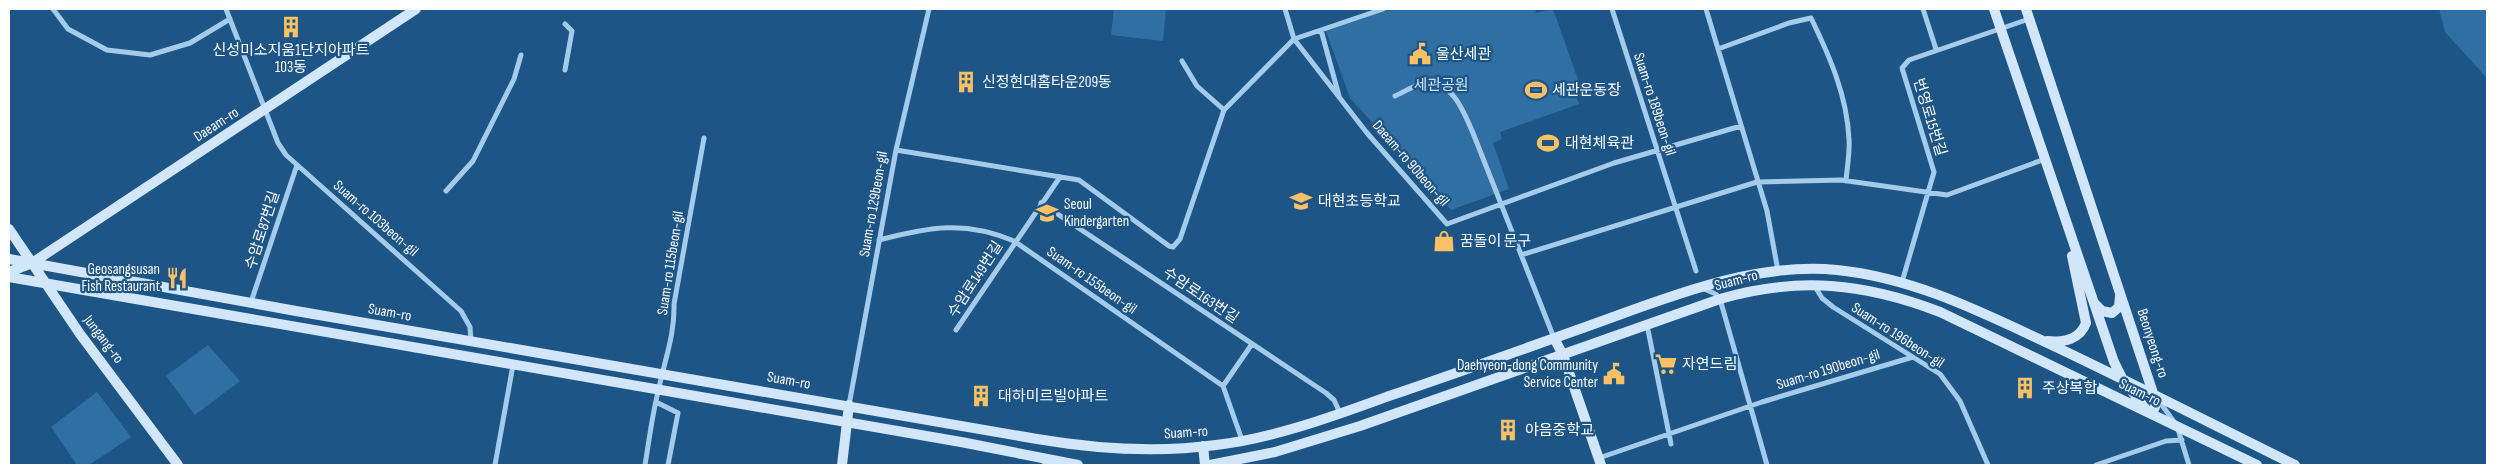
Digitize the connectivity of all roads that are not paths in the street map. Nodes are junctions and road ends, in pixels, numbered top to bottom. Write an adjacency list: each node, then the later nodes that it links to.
1 (53, 9): 12 (street)
2 (226, 9): 12 (street, Suam-ro 103beon-gil)
3 (416, 9): 25 (main road, Daeam-ro)
4 (929, 9): 29 (street, Suam-ro 129beon-gil)
5 (1285, 9): 17 (street, Daeam-ro 90beon-gil)
6 (1383, 9): 16 (street)
7 (1612, 9): 30 (street, Suam-ro 189beon-gil)
8 (1706, 9): 18 (street)
9 (1923, 9): 19 (street)
10 (1994, 9): 15 (main road)
11 (2026, 9): 13 (main road, Beonyeong-ro)
12 (230, 19): 25 (street, Suam-ro 103beon-gil)
13 (2030, 19): 15 (street, 번영로15번길); 57 (main road, Beonyeong-ro)
14 (565, 24): 22 (street)
15 (2001, 29): 19 (street, 번영로15번길); 31 (main road)
16 (1321, 30): 17 (street); 23 (street)
17 (1294, 39): 23 (street, Daeam-ro 90beon-gil); 26 (street)
18 (1718, 49): 27 (street); 34 (street)
19 (1936, 49): 37 (street, 번영로15번길)
20 (521, 54): 36 (street)
21 (1182, 61): 26 (street)
22 (565, 70)
23 (1339, 96): 39 (street, Daeam-ro 90beon-gil)
24 (1395, 96): 39 (street)
25 (264, 110): 32 (street, Suam-ro 103beon-gil); 47 (main road, Daeam-ro)
26 (1224, 110): 33 (street)
27 (1741, 126): 30 (street, Daeam-ro 90beon-gil); 35 (street)
28 (704, 138): 71 (street, Suam-ro 115beon-gil)
29 (896, 150): 33 (street); 43 (street, Suam-ro 129beon-gil)
30 (1657, 150): 39 (street, Daeam-ro 90beon-gil); 40 (street, Suam-ro 189beon-gil)
31 (2044, 159): 37 (street); 41 (main road)
32 (297, 165): 61 (street, 수암로87번길); 66 (street, Suam-ro 103beon-gil)
33 (1060, 177): 38 (street, 수암로149번길)
34 (1846, 181): 35 (street); 37 (street)
35 (1757, 182): 40 (street); 49 (street)
36 (446, 191)
37 (1928, 192): 53 (street)
38 (1041, 203): 44 (street, 수암로149번길); 67 (street, 수암로163번길)
39 (1500, 204): 45 (street)
40 (1674, 206): 45 (street); 48 (street, Suam-ro 189beon-gil)
41 (2067, 226): 60 (main road); 65 (main road)
42 (9, 230): 47 (main road, Jungang-ro)
43 (879, 240): 44 (street, Suam-ro 155beon-gil); 77 (street, Suam-ro 129beon-gil)
44 (1014, 241): 63 (street, 수암로149번길); 73 (street, Suam-ro 155beon-gil)
45 (1521, 255): 64 (street)
46 (9, 259): 47 (main road, Suam-ro)
47 (32, 263): 50 (main road, Daeam-ro); 52 (main road, Suam-ro); 54 (main road, Jungang-ro)
48 (1696, 271)
49 (1778, 271): 53 (main road, Suam-ro); 56 (main road, Suam-ro)
50 (9, 272)
51 (9, 277): 54 (main road, Suam-ro)
52 (137, 282): 59 (main road); 61 (main road, Suam-ro)
53 (1902, 282): 65 (main road, Suam-ro)
54 (47, 284): 59 (main road, Suam-ro); 90 (main road, Jungang-ro)
55 (1814, 285): 58 (main road, Suam-ro); 69 (street, Suam-ro 196beon-gil); 80 (main road, Suam-ro)
56 (1696, 288): 58 (street); 64 (main road, Suam-ro)
57 (2120, 292): 60 (main road); 75 (main road, Beonyeong-ro)
58 (1720, 299): 62 (main road, Suam-ro); 78 (street)
59 (136, 300): 70 (main road, Suam-ro)
60 (2093, 301): 72 (main road)
61 (251, 303): 66 (main road, Suam-ro)
62 (1647, 325): 68 (main road, Suam-ro); 83 (street)
63 (956, 330)
64 (1554, 338): 68 (main road); 79 (main road, Suam-ro)
65 (2037, 338): 72 (main road, Suam-ro)
66 (471, 342): 71 (main road, Suam-ro)
67 (1252, 344): 73 (street); 79 (street, 수암로163번길)
68 (1563, 354): 89 (main road); 98 (main road, Suam-ro)
69 (1913, 357): 78 (street, Suam-ro 190beon-gil); 100 (street, Suam-ro 196beon-gil)
70 (513, 364): 74 (main road, Suam-ro); 91 (street)
71 (663, 374): 74 (street, Suam-ro 115beon-gil); 77 (main road, Suam-ro)
72 (2122, 380): 75 (main road, Suam-ro); 80 (main road)
73 (1223, 386): 84 (street)
74 (658, 390): 76 (street, Suam-ro 115beon-gil); 81 (main road, Suam-ro)
75 (2154, 396): 80 (main road, Beonyeong-ro); 82 (street); 104 (main road, Suam-ro)
76 (656, 402): 92 (street, Suam-ro 115beon-gil); 93 (street)
77 (849, 405): 81 (main road); 88 (main road, Suam-ro)
78 (1749, 406): 83 (street, Suam-ro 190beon-gil); 99 (street)
79 (1340, 413): 84 (main road, Suam-ro)
80 (2152, 414): 82 (main road, Suam-ro)
81 (846, 422): 94 (main road); 96 (main road, Suam-ro)
82 (2177, 426): 85 (street); 103 (main road, Suam-ro)
83 (1668, 433): 86 (street); 89 (street, Suam-ro 190beon-gil)
84 (1242, 440): 87 (main road, Suam-ro)
85 (2182, 440): 101 (street); 102 (street)
86 (1671, 444)
87 (1217, 445): 88 (main road, Suam-ro); 98 (main road)
88 (1203, 446): 97 (main road)
89 (1600, 462)
90 (178, 465)
91 (495, 465)
92 (644, 465)
93 (668, 465)
94 (842, 465)
95 (1044, 465): 96 (street)
96 (1075, 465)
97 (1205, 465)
98 (1217, 465)
99 (1767, 465)
100 (1988, 465)
101 (2096, 465)
102 (2189, 465)
103 (2257, 465)
104 (2295, 465)

